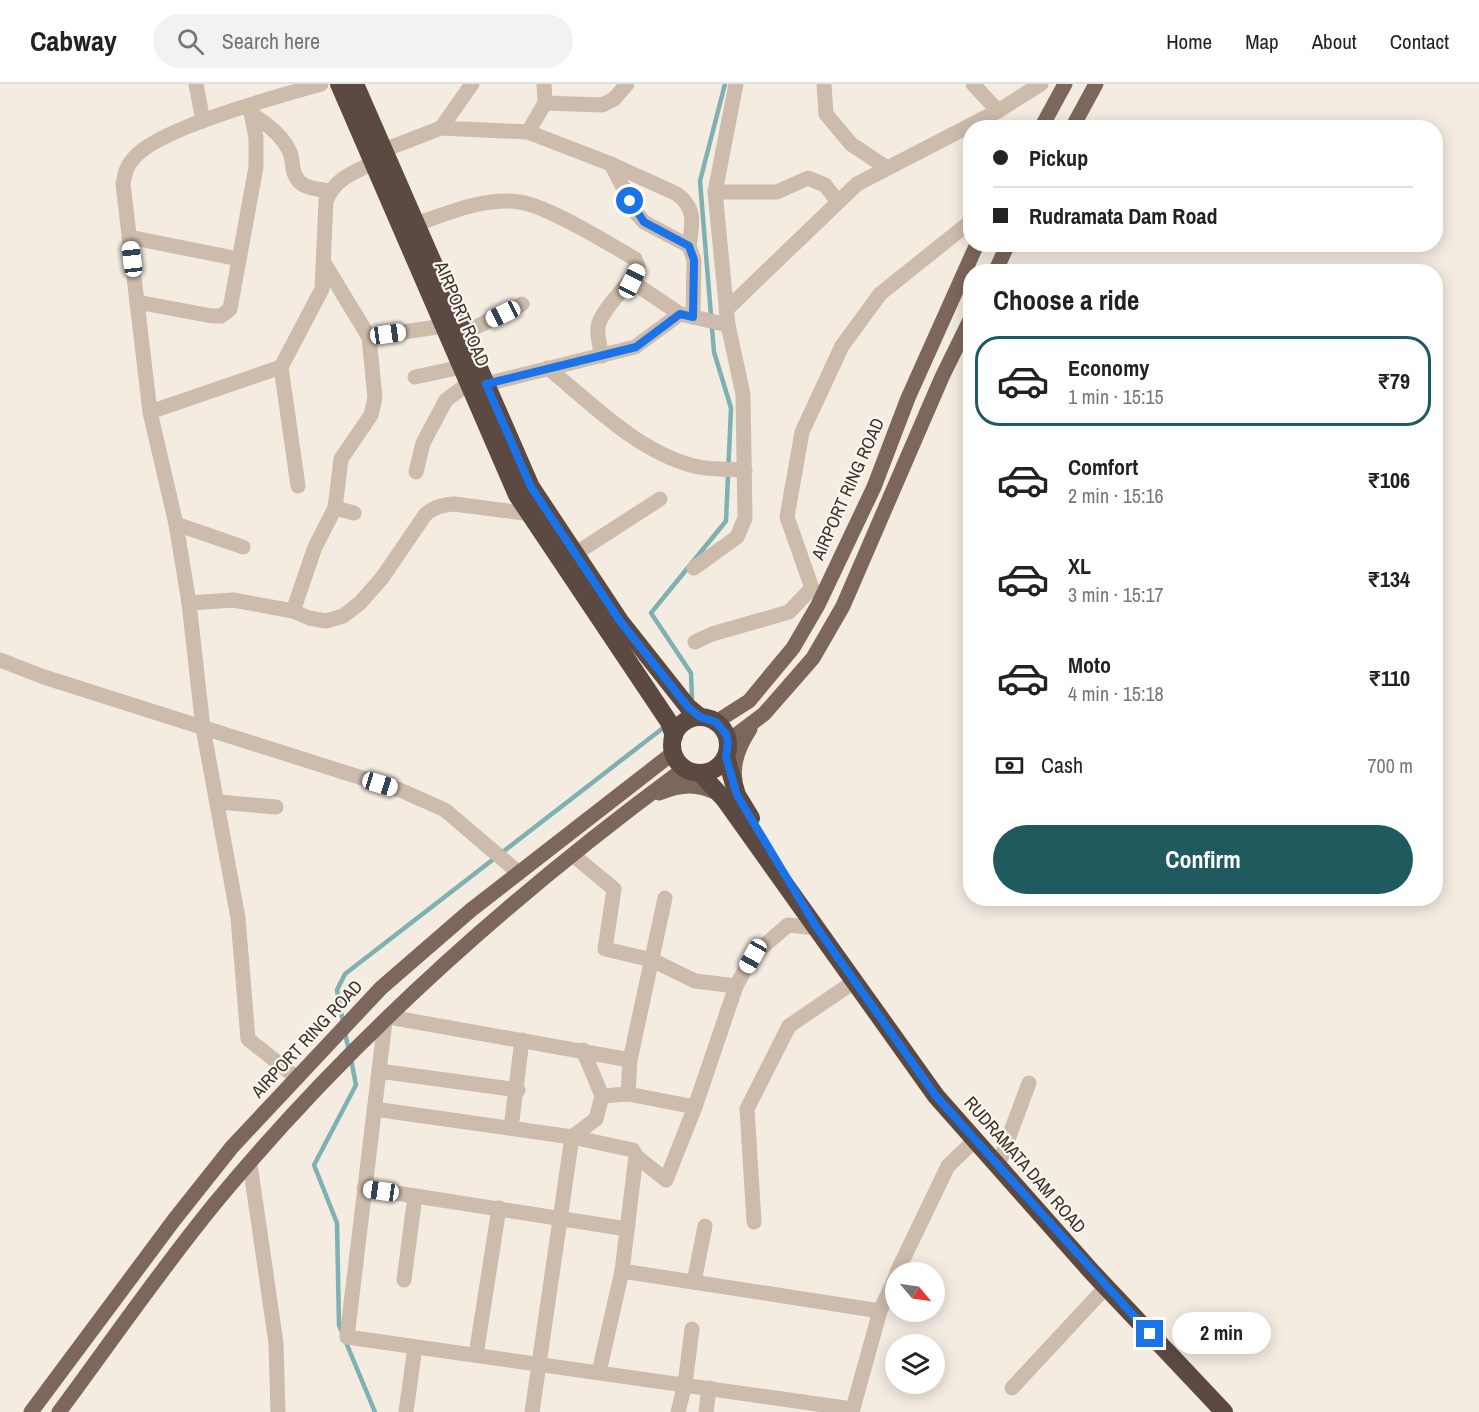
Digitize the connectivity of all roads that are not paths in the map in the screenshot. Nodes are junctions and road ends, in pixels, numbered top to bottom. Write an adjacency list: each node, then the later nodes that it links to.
1 (196, 84): 17 (street)
2 (321, 84): 15 (street)
3 (339, 84): 24 (highway, AIRPORT ROAD)
4 (356, 84): 24 (highway, AIRPORT ROAD)
5 (472, 84): 21 (street)
6 (544, 84): 14 (street)
7 (627, 84): 14 (street)
8 (735, 84): 28 (street)
9 (824, 84): 26 (street)
10 (973, 84): 16 (street)
11 (1041, 84): 16 (street)
12 (1065, 84): 19 (main road)
13 (1096, 84): 20 (main road)
14 (545, 103): 23 (street)
15 (250, 110): 17 (street); 27 (street); 34 (street)
16 (998, 111): 18 (street)
17 (203, 120): 32 (street)
18 (980, 120)
19 (1045, 120)
20 (1076, 120)
21 (441, 128): 23 (street); 24 (street)
22 (963, 129): 26 (street)
23 (528, 132): 25 (street)
24 (379, 157): 27 (street); 30 (highway, AIRPORT ROAD); 41 (highway, AIRPORT ROAD)
25 (611, 164): 33 (street); 33 (street)
26 (887, 168): 29 (street)
27 (330, 191): 35 (street)
28 (715, 192): 29 (street); 40 (street)
29 (838, 202): 40 (street)
30 (416, 224): 37 (street); 42 (highway, AIRPORT ROAD)
31 (963, 228): 64 (street)
32 (129, 237): 34 (street); 38 (street)
33 (689, 246): 40 (street)
34 (239, 260): 38 (street)
35 (324, 263): 44 (street); 46 (street)
36 (963, 275): 67 (main road, AIRPORT RING ROAD)
37 (632, 281): 40 (street); 45 (street)
38 (137, 302): 50 (street)
39 (522, 304): 42 (street)
40 (708, 318): 45 (street); 51 (street)
41 (444, 326): 44 (street); 49 (highway, AIRPORT ROAD)
42 (464, 333): 49 (highway, AIRPORT ROAD)
43 (963, 334): 66 (main road)
44 (369, 337): 55 (street)
45 (602, 356): 47 (street)
46 (281, 367): 50 (street); 53 (street)
47 (548, 368): 49 (street); 51 (street)
48 (415, 377): 49 (street)
49 (472, 378): 52 (street); 57 (highway, AIRPORT ROAD); 60 (highway, AIRPORT ROAD)
50 (150, 412): 58 (street)
51 (733, 470): 61 (street)
52 (416, 472)
53 (298, 486)
54 (660, 499): 60 (street)
55 (335, 508): 56 (street); 63 (street)
56 (354, 513)
57 (531, 514): 63 (street); 69 (highway, AIRPORT ROAD)
58 (176, 524): 59 (street); 62 (street)
59 (243, 547)
60 (575, 554): 67 (highway, AIRPORT ROAD)
61 (694, 568)
62 (189, 603): 63 (street); 68 (street)
63 (293, 610)
64 (695, 642)
65 (0, 660): 68 (street)
66 (764, 714): 70 (main road); 72 (main road)
67 (708, 719): 69 (highway); 70 (highway)
68 (203, 728): 73 (street); 77 (street)
69 (673, 744): 71 (highway); 77 (main road, AIRPORT RING ROAD)
70 (727, 749): 71 (highway); 72 (highway)
71 (694, 772): 72 (highway); 74 (main road)
72 (728, 794): 74 (main road); 79 (highway, RUDRAMATA DAM ROAD)
73 (218, 802): 75 (street); 88 (street)
74 (638, 803): 76 (main road)
75 (276, 807)
76 (573, 855): 80 (street); 83 (main road)
77 (519, 873): 88 (main road, AIRPORT RING ROAD)
78 (665, 898): 80 (street)
79 (817, 928): 81 (highway, RUDRAMATA DAM ROAD); 82 (street)
80 (652, 960): 82 (street); 86 (street)
81 (855, 981): 97 (highway, RUDRAMATA DAM ROAD); 105 (street)
82 (736, 986): 93 (street)
83 (387, 1019): 84 (street); 87 (street); 99 (main road)
84 (522, 1040): 85 (street); 90 (street)
85 (583, 1050): 86 (street); 92 (street)
86 (630, 1060): 91 (street)
87 (379, 1071): 90 (street); 94 (street)
88 (297, 1077): 124 (main road, AIRPORT RING ROAD)
89 (1029, 1083): 100 (street)
90 (518, 1089): 95 (street)
91 (628, 1094): 92 (street); 93 (street)
92 (602, 1096): 96 (street)
93 (694, 1107): 98 (street)
94 (374, 1109): 95 (street); 101 (street)
95 (511, 1128): 96 (street)
96 (572, 1137): 98 (street); 104 (street)
97 (975, 1140): 100 (highway, RUDRAMATA DAM ROAD); 108 (street)
98 (636, 1156): 107 (street)
99 (250, 1164): 125 (main road); 126 (street)
100 (998, 1167): 112 (highway, RUDRAMATA DAM ROAD)
101 (364, 1188): 102 (street); 116 (street)
102 (415, 1196): 103 (street); 110 (street)
103 (499, 1208): 104 (street); 117 (street)
104 (560, 1217): 107 (street); 118 (street)
105 (754, 1222)
106 (705, 1226): 111 (street)
107 (627, 1229): 109 (street)
108 (902, 1262)
109 (622, 1270): 111 (street); 119 (street)
110 (404, 1280)
111 (694, 1282): 114 (street)
112 (1106, 1287): 122 (street); 131 (highway, RUDRAMATA DAM ROAD)
113 (885, 1300): 114 (street)
114 (880, 1311): 123 (street)
115 (692, 1329): 120 (street)
116 (415, 1347): 117 (street); 127 (street)
117 (476, 1355): 118 (street)
118 (538, 1364): 119 (street); 128 (street)
119 (599, 1372): 120 (street)
120 (685, 1384): 121 (street); 129 (street)
121 (709, 1388): 123 (street); 130 (street)
122 (1012, 1388)
123 (852, 1410)
124 (31, 1412)
125 (59, 1412)
126 (278, 1412)
127 (406, 1412)
128 (532, 1412)
129 (678, 1412)
130 (706, 1412)
131 (1224, 1412)

